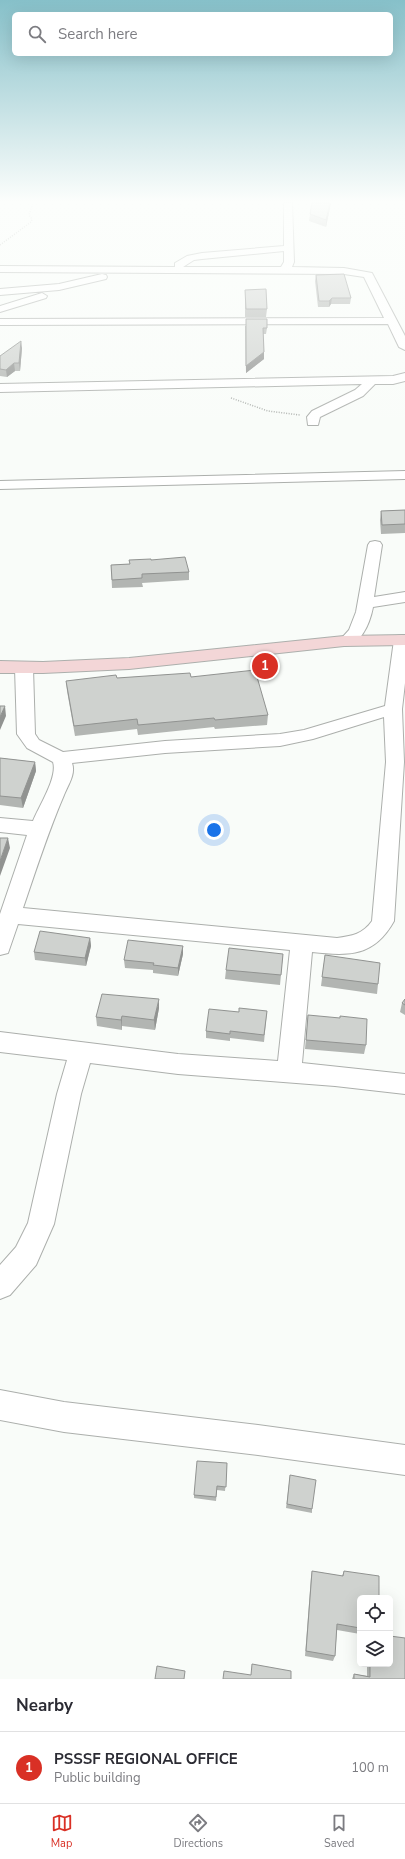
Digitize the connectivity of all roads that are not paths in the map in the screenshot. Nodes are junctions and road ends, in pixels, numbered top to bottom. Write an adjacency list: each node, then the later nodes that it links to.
1 (75, 281): 3 (street)
2 (372, 281): 6 (street)
3 (59, 286): 4 (street); 5 (street)
4 (0, 292)
5 (0, 309)
6 (391, 321): 7 (street); 8 (street)
7 (0, 322)
8 (405, 347)
9 (405, 377): 10 (street)
10 (368, 380): 11 (street); 12 (street)
11 (0, 388)
12 (313, 419)
13 (405, 475): 14 (street)
14 (0, 485)
15 (375, 545): 17 (street)
16 (405, 597): 17 (street)
17 (366, 604): 19 (street)
18 (404, 640): 19 (street); 22 (street)
19 (347, 641): 21 (street)
20 (0, 667): 21 (street)
21 (24, 668): 23 (street)
22 (393, 709): 23 (street); 27 (street)
23 (61, 758): 25 (street)
24 (0, 825): 25 (street)
25 (39, 829): 26 (street)
26 (10, 915): 27 (street); 28 (street)
27 (302, 944): 31 (street)
28 (0, 947)
29 (0, 1042): 30 (street)
30 (81, 1052): 31 (street); 33 (street)
31 (289, 1073): 32 (street)
32 (405, 1084)
33 (0, 1285)
34 (0, 1405): 35 (street)
35 (405, 1460)

